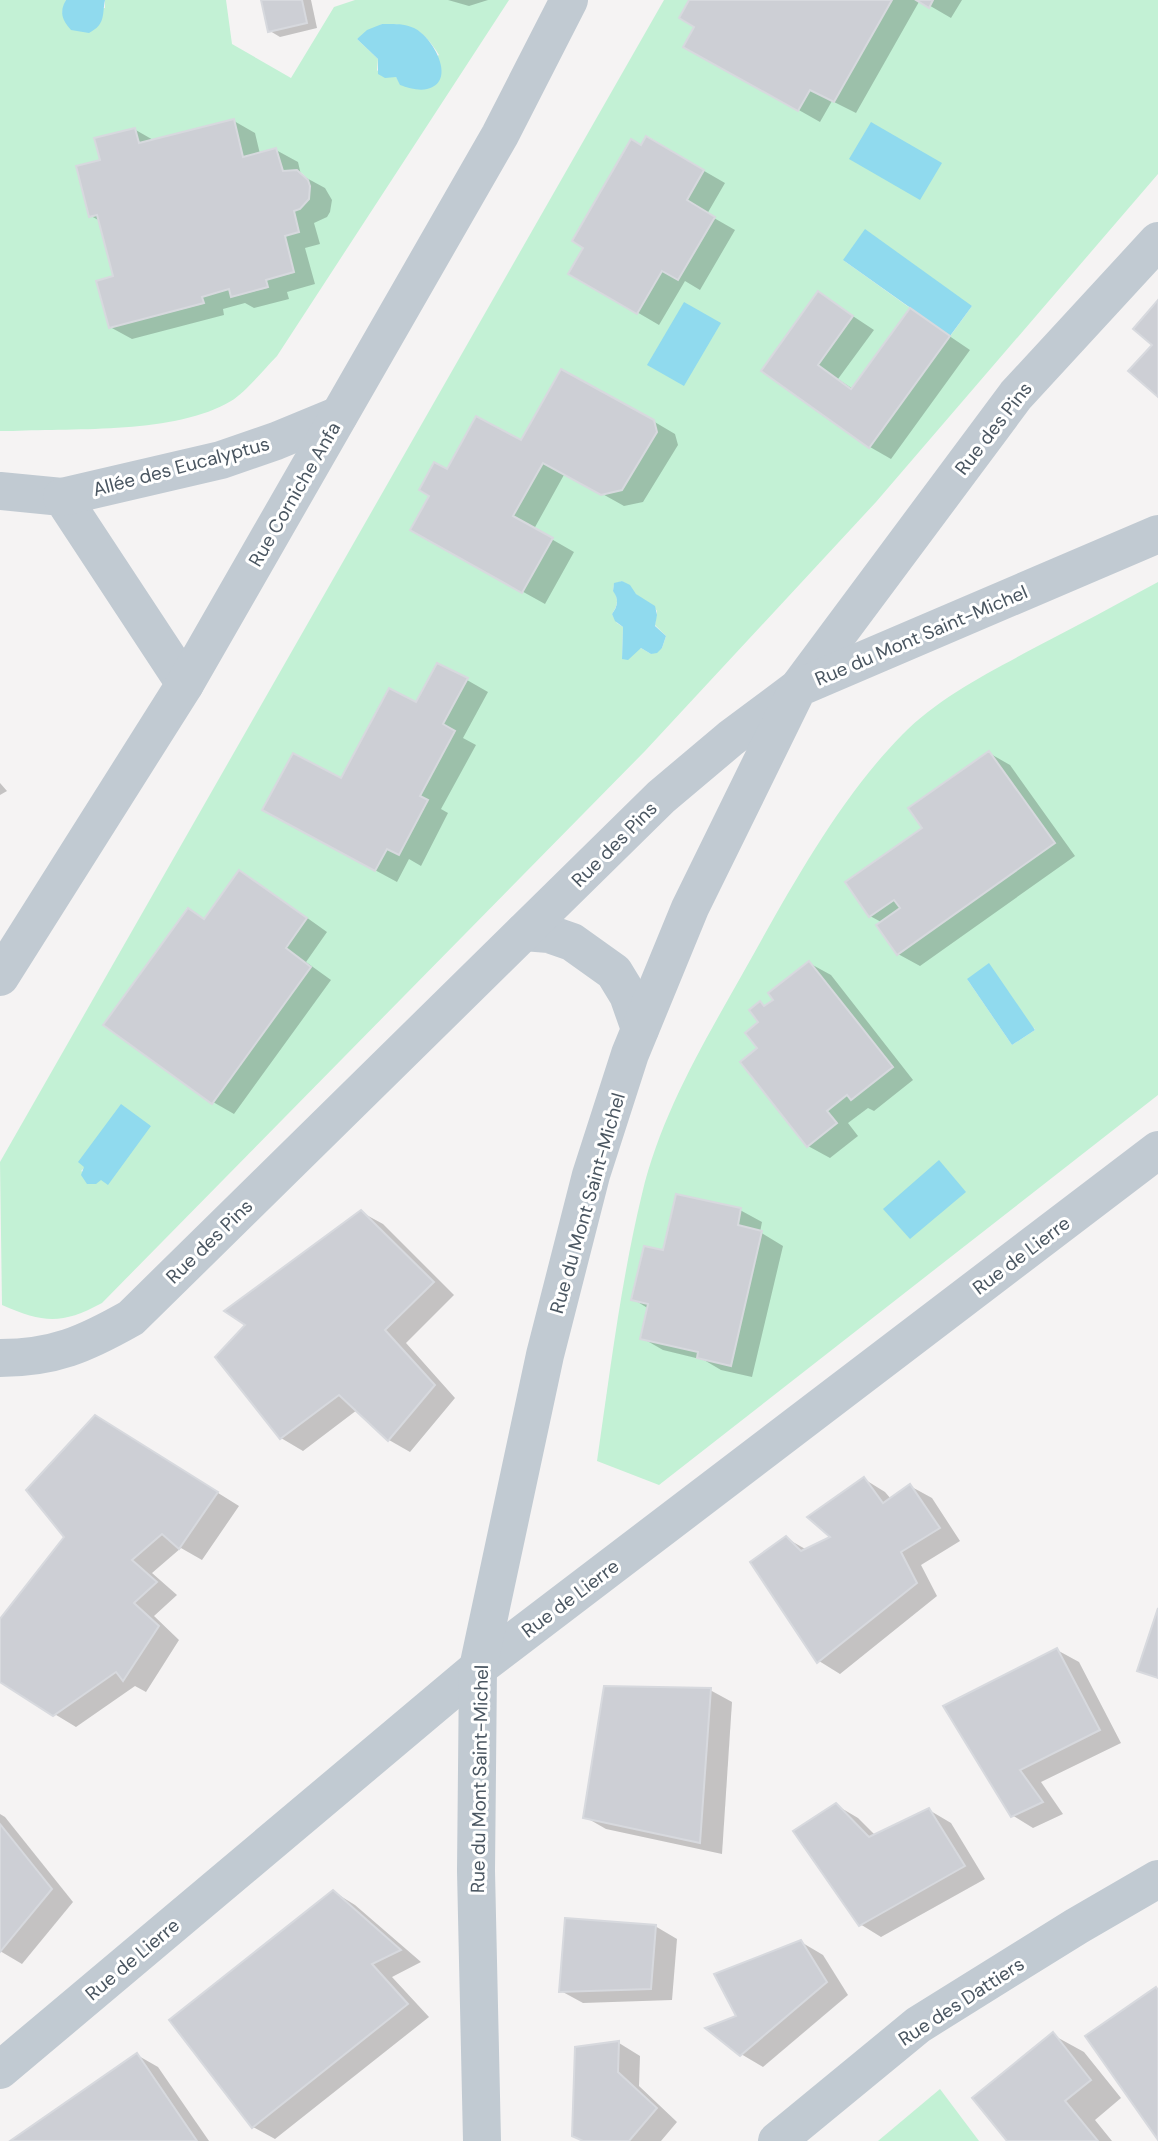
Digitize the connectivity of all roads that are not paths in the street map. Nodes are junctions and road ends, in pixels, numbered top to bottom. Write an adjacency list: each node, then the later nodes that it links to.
1 (569, 0): 3 (street, Rue Corniche Anfa)
2 (1158, 242): 8 (street, Rue des Pins)
3 (339, 415): 5 (street, Allée des Eucalyptus); 7 (street, Rue Corniche Anfa)
4 (0, 491): 5 (street, Allée des Eucalyptus)
5 (62, 497): 7 (street, Allée des Eucalyptus)
6 (1158, 534): 8 (street, Rue du Mont Saint-Michel)
7 (185, 684): 10 (street, Rue Corniche Anfa)
8 (798, 688): 9 (street, Rue des Pins); 11 (street, Rue du Mont Saint-Michel)
9 (524, 932): 11 (street); 13 (street, Rue des Pins)
10 (0, 977)
11 (640, 1029): 14 (street, Rue du Mont Saint-Michel)
12 (1158, 1150): 14 (street, Rue de Lierre)
13 (0, 1358)
14 (478, 1668): 16 (street, Rue de Lierre); 17 (street, Rue du Mont Saint-Michel)
15 (1158, 1879): 18 (street, Rue des Dattiers)
16 (0, 2070)
17 (482, 2141)
18 (777, 2141)

